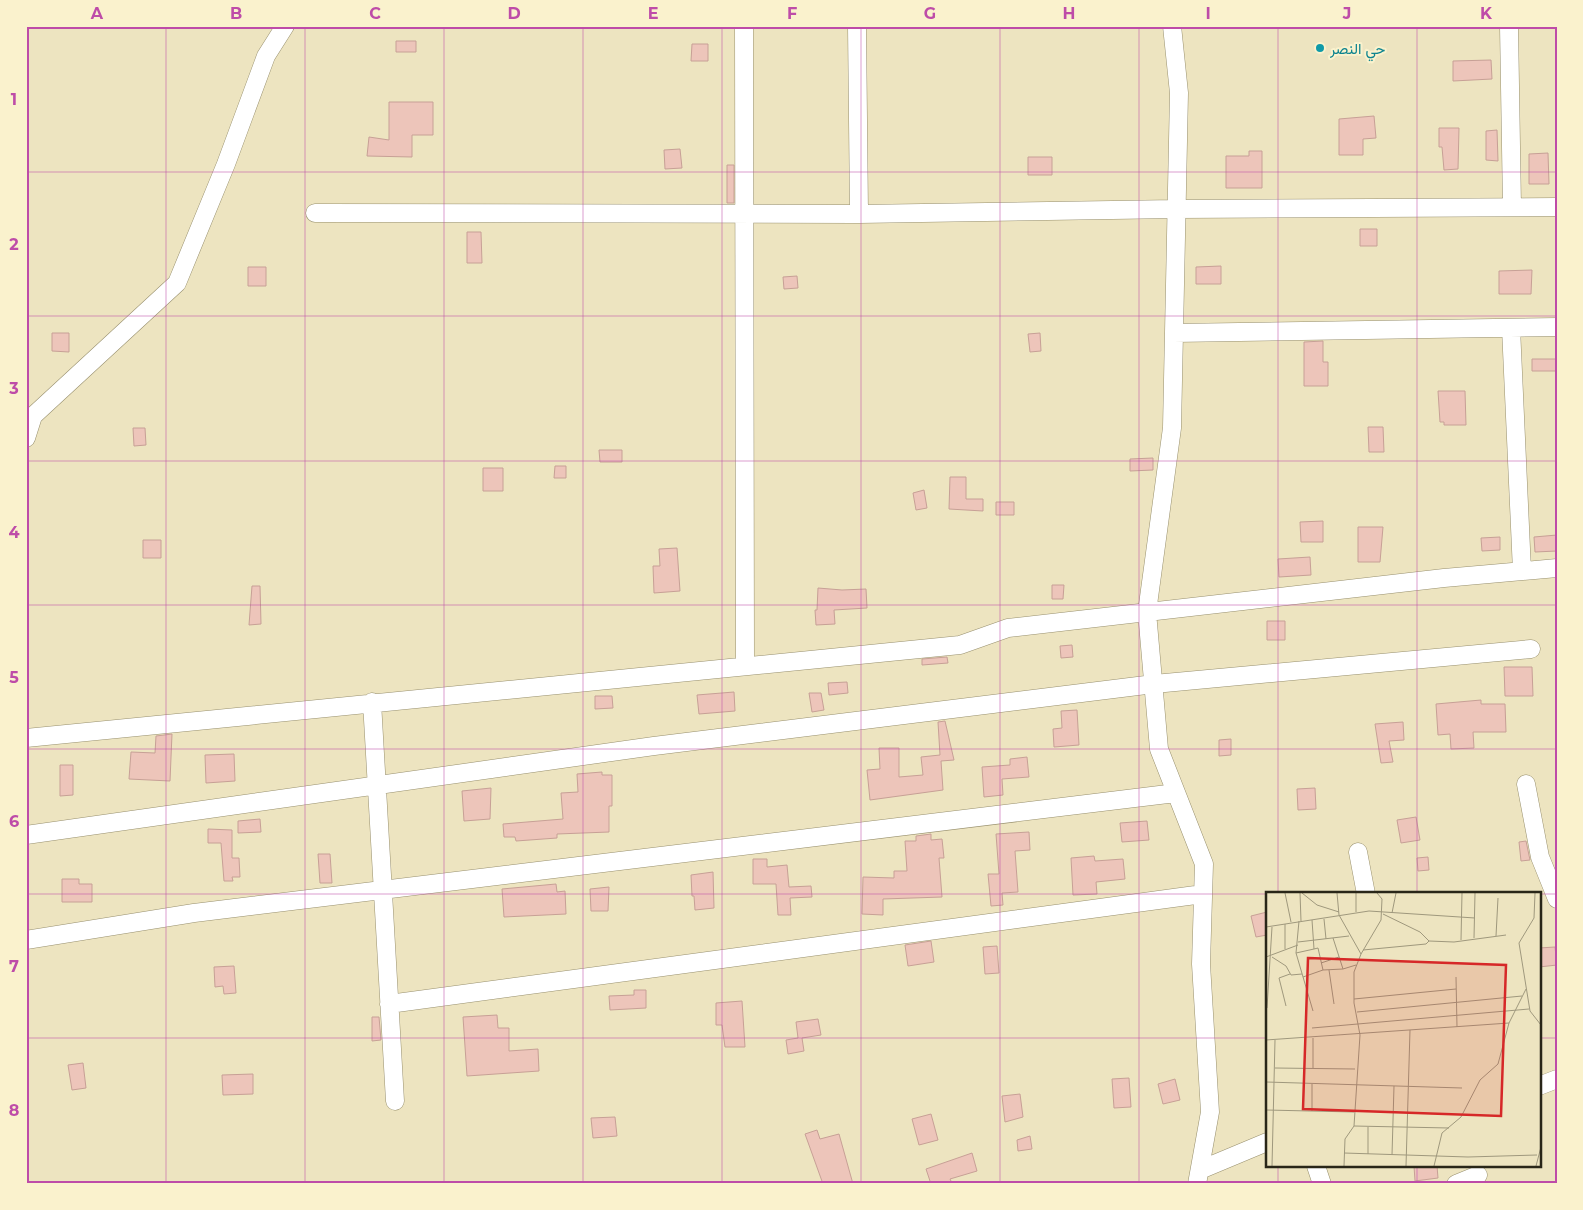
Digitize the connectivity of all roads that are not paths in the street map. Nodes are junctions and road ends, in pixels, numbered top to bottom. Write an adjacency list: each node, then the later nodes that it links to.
1 (285, 26): 15 (street)
2 (744, 26): 10 (street)
3 (857, 26): 11 (street)
4 (1172, 26): 8 (street)
5 (1509, 26): 6 (street)
6 (1512, 207): 7 (street); 8 (street)
7 (1557, 207)
8 (1176, 208): 11 (street); 14 (street)
9 (315, 213): 10 (street)
10 (744, 214): 11 (street); 20 (street)
11 (859, 214)
12 (1557, 327): 13 (street)
13 (1511, 328): 14 (street); 17 (street)
14 (1174, 333): 18 (street)
15 (26, 438)
16 (1557, 568): 17 (street)
17 (1522, 571): 18 (street)
18 (1148, 612): 20 (street); 21 (street)
19 (1531, 649): 21 (street)
20 (745, 666): 22 (street)
21 (1154, 684): 25 (street); 26 (street)
22 (372, 702): 23 (street); 25 (street)
23 (26, 738)
24 (1526, 784): 32 (street)
25 (376, 785): 27 (street); 29 (street)
26 (1176, 793): 29 (street); 31 (street)
27 (26, 835)
28 (1358, 852): 30 (street)
29 (383, 890): 33 (street); 34 (street)
30 (1366, 892)
31 (1203, 894): 34 (street); 41 (street)
32 (1557, 900)
33 (26, 940)
34 (389, 1004): 37 (street)
35 (1557, 1079): 36 (street)
36 (1540, 1086)
37 (395, 1101)
38 (1266, 1143): 41 (street)
39 (1317, 1168): 42 (street)
40 (1478, 1175): 43 (street)
41 (1199, 1177)
42 (1322, 1184)
43 (1456, 1184)

